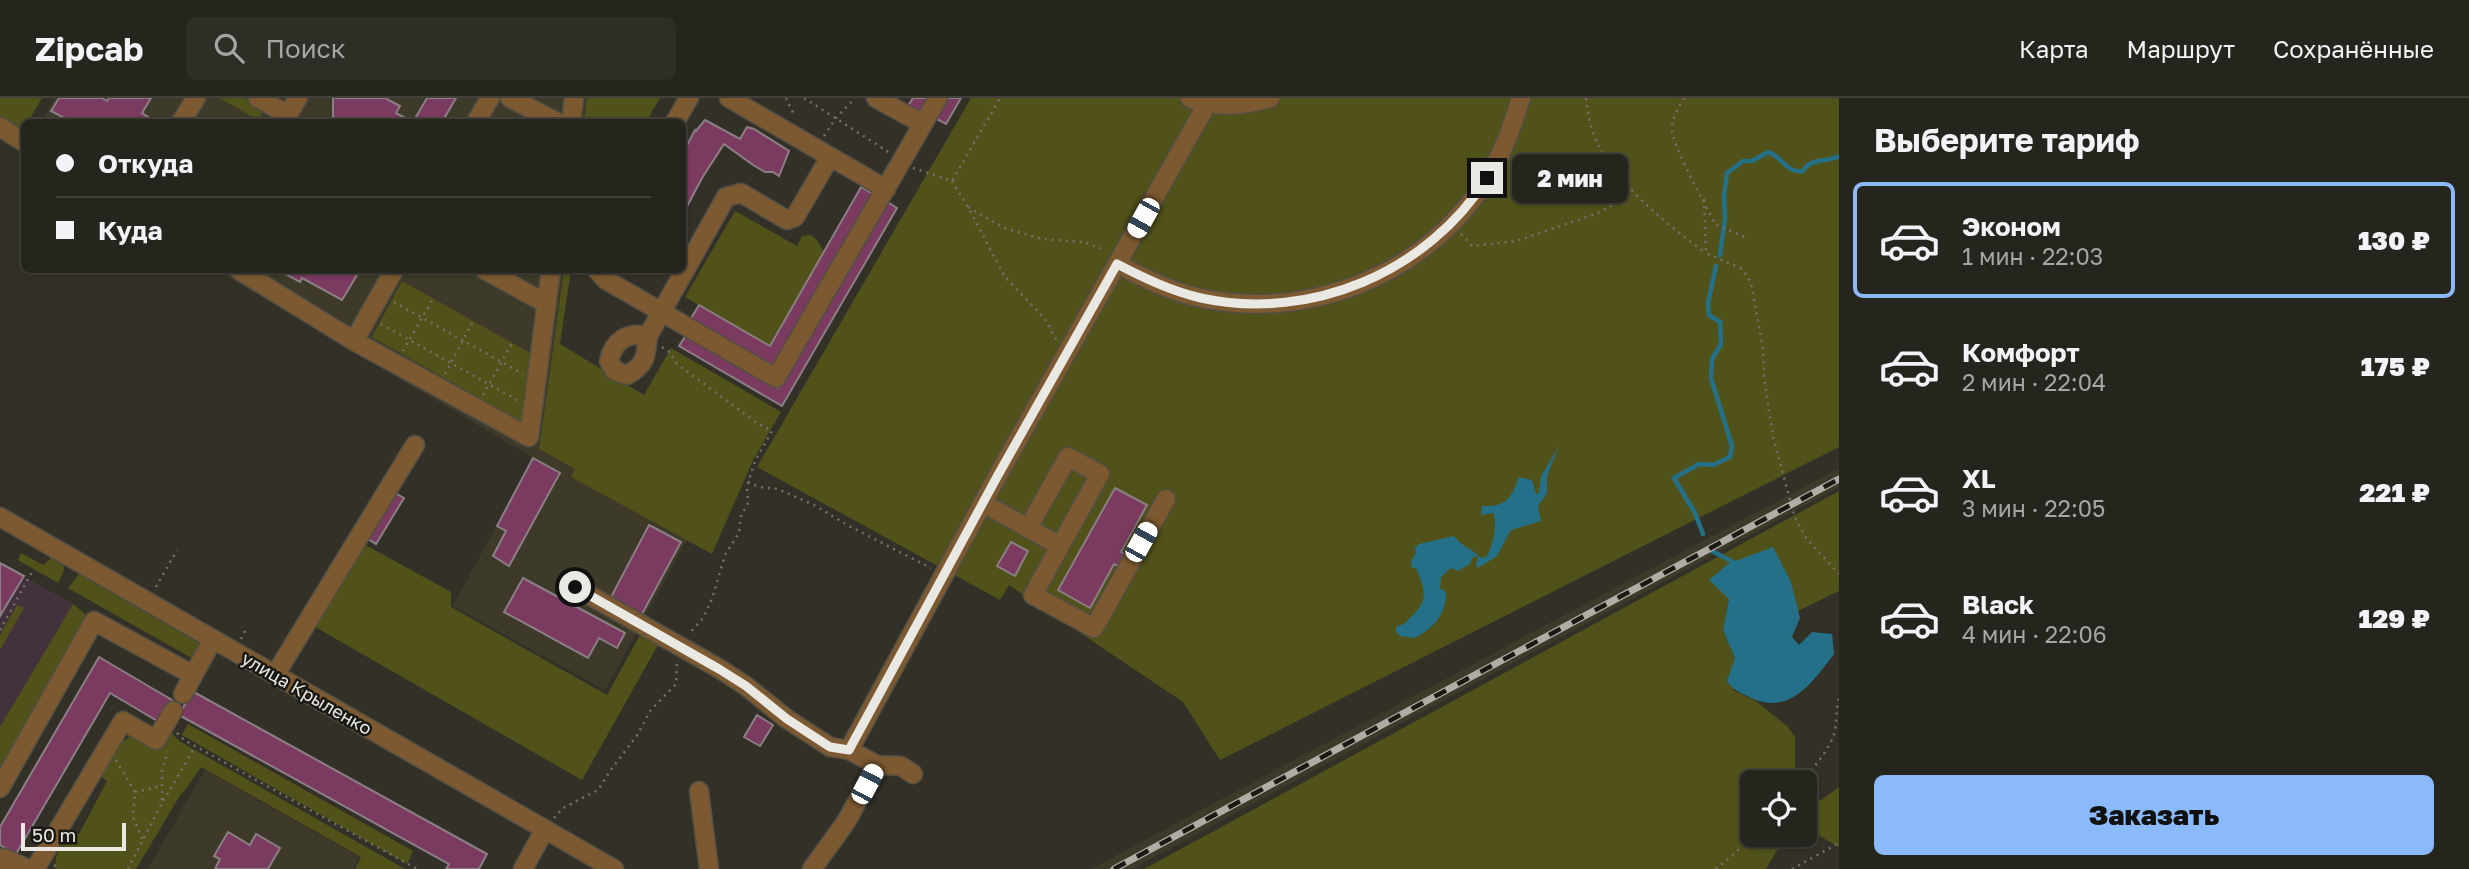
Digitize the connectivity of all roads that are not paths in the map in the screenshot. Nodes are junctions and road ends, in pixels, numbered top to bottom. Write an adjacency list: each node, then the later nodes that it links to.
1 (196, 98): 14 (street)
2 (258, 98): 15 (street)
3 (298, 98): 15 (street)
4 (490, 98): 16 (street)
5 (510, 98): 17 (street)
6 (574, 98): 18 (street)
7 (689, 98): 19 (street)
8 (729, 98): 23 (street)
9 (876, 98): 20 (street)
10 (938, 98): 20 (street)
11 (1270, 98): 13 (street)
12 (1521, 98): 25 (street)
13 (1199, 101): 25 (street)
14 (183, 119)
15 (294, 119)
16 (479, 119)
17 (551, 119)
18 (571, 119)
19 (676, 119)
20 (923, 124): 24 (street)
21 (0, 127): 22 (street)
22 (21, 140)
23 (823, 153): 24 (street); 26 (street)
24 (886, 189): 34 (street)
25 (1117, 264): 39 (street)
26 (686, 267)
27 (244, 273): 36 (street)
28 (392, 273): 36 (street)
29 (490, 273): 33 (street)
30 (551, 273): 33 (street)
31 (599, 273): 34 (street)
32 (683, 273): 34 (street)
33 (547, 304): 36 (street)
34 (661, 311): 35 (street)
35 (648, 336)
36 (354, 341)
37 (415, 445): 46 (street)
38 (1166, 499): 42 (street)
39 (983, 503): 41 (street); 49 (street)
40 (0, 517): 44 (street, улица Крыленко)
41 (1028, 528): 42 (street); 42 (street)
42 (1060, 546)
43 (575, 587): 49 (street)
44 (213, 639): 45 (street); 46 (street, улица Крыленко)
45 (193, 675): 47 (street); 52 (street)
46 (275, 675): 54 (street, улица Крыленко)
47 (183, 694)
48 (172, 718): 57 (street)
49 (849, 750): 50 (street)
50 (877, 765): 51 (street); 61 (street)
51 (913, 774)
52 (0, 788)
53 (699, 791): 60 (street)
54 (545, 829): 58 (street); 59 (street, улица Крыленко)
55 (1, 859): 56 (street)
56 (28, 869)
57 (36, 869)
58 (523, 869)
59 (614, 869)
60 (709, 869)
61 (812, 869)

